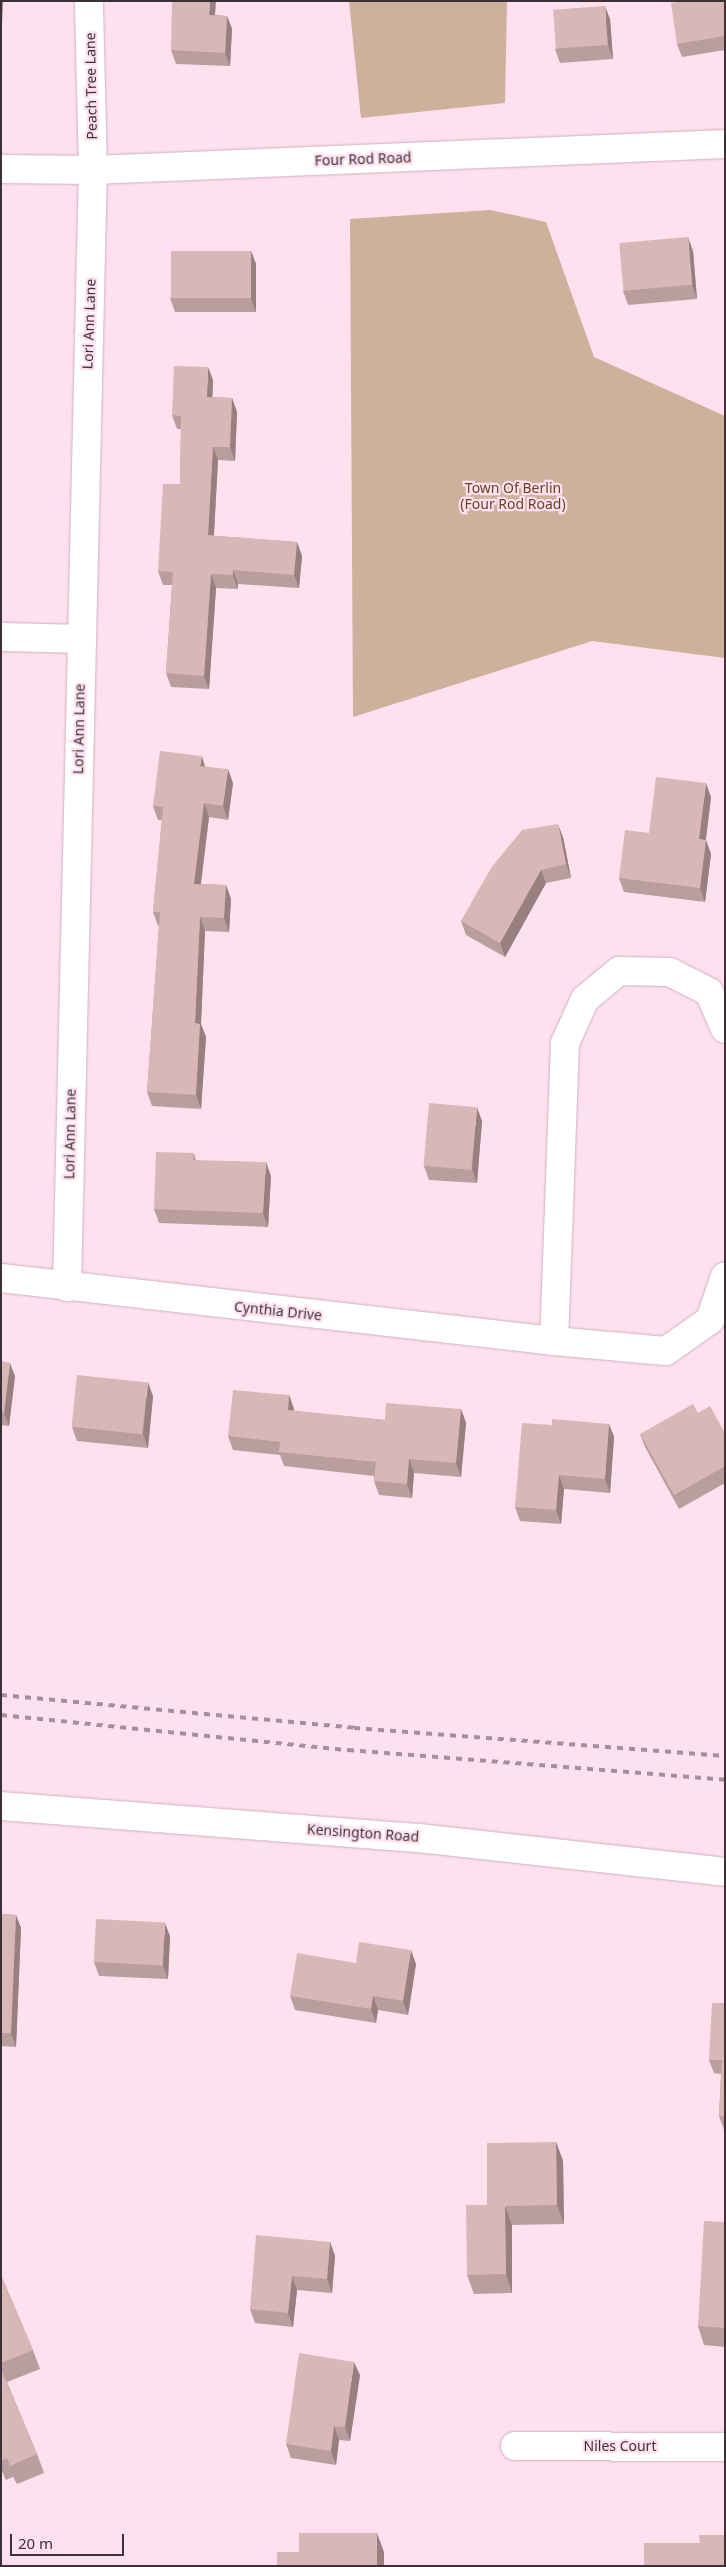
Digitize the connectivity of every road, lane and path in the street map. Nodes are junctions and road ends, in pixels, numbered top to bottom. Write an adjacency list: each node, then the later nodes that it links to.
1 (89, 1): 4 (street, Peach Tree Lane)
2 (725, 144): 4 (street, Four Rod Road)
3 (1, 168): 4 (street, Four Rod Road)
4 (93, 170): 6 (street, Lori Ann Lane)
5 (1, 638): 6 (street)
6 (81, 639): 10 (street, Lori Ann Lane)
7 (725, 1029): 11 (street)
8 (725, 1276): 11 (street, Cynthia Drive)
9 (1, 1278): 10 (street, Cynthia Drive)
10 (67, 1288): 11 (street, Cynthia Drive)
11 (554, 1341)
12 (1, 1806): 13 (street, Kensington Road)
13 (725, 1872)
14 (515, 2446): 15 (street, Niles Court)
15 (725, 2447)

